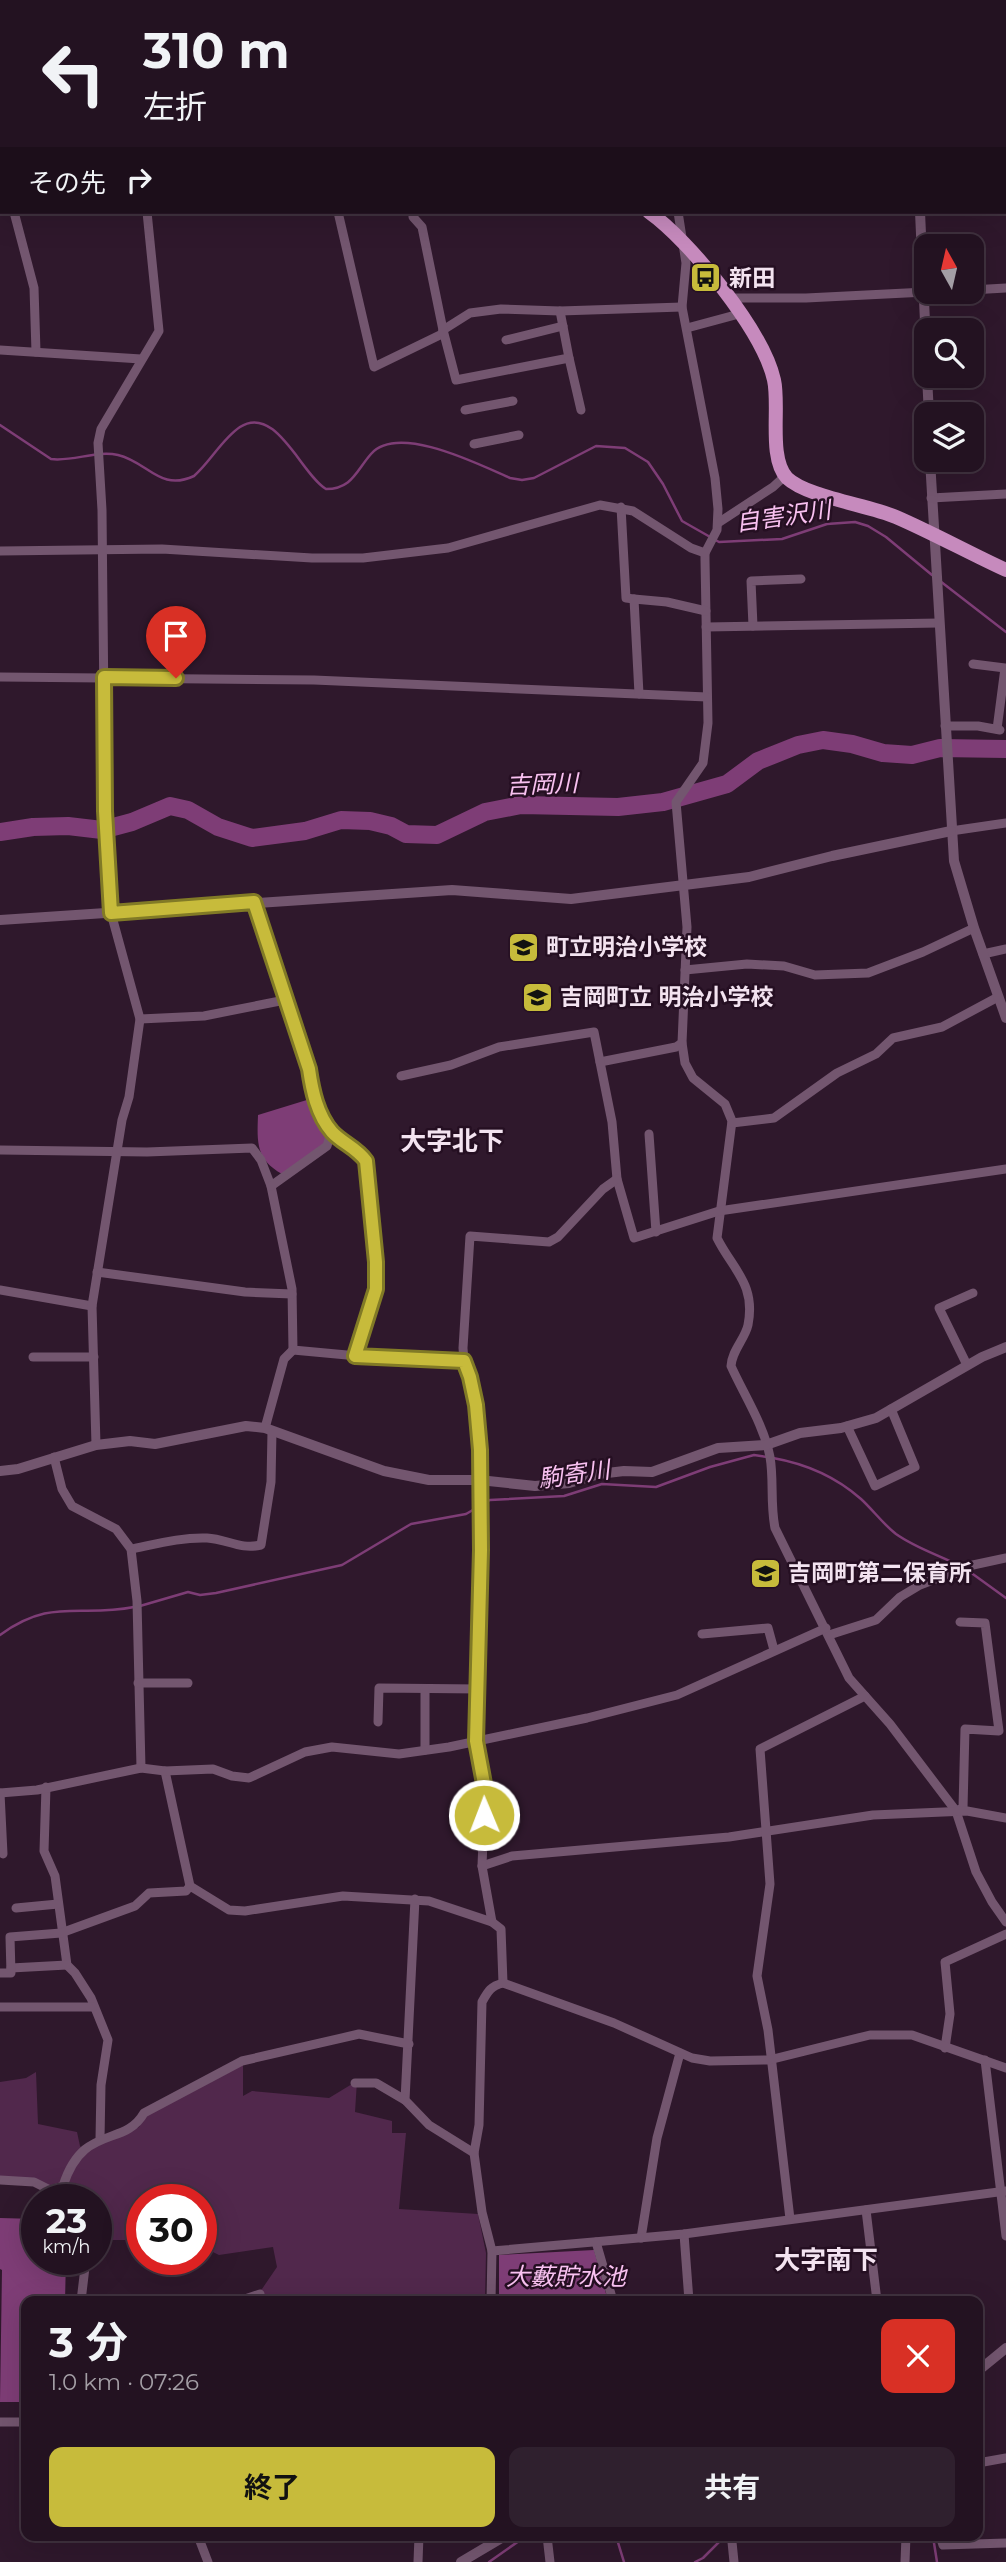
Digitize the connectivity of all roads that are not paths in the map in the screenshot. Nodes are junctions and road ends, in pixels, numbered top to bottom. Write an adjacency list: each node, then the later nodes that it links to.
1 (15, 214): 22 (street)
2 (147, 214): 24 (street)
3 (338, 214): 19 (street)
4 (413, 214): 19 (street)
5 (652, 214): 9 (main road)
6 (678, 214): 9 (street)
7 (920, 214): 8 (street)
8 (921, 234)
9 (684, 243): 13 (main road); 14 (street)
10 (1006, 288): 11 (street)
11 (984, 289)
12 (914, 293): 13 (street)
13 (728, 298): 16 (main road)
14 (682, 307): 15 (street); 18 (street)
15 (560, 311): 17 (street); 19 (street)
16 (739, 314): 18 (street); 31 (main road)
17 (563, 326): 20 (street); 23 (street)
18 (687, 328): 35 (street)
19 (443, 330): 23 (street)
20 (506, 340)
21 (0, 350): 22 (street)
22 (36, 352): 24 (street)
23 (569, 358): 27 (street)
24 (141, 359): 37 (street)
25 (513, 401): 26 (street)
26 (465, 410)
27 (581, 410)
28 (519, 435): 29 (street)
29 (474, 444)
30 (930, 472): 33 (street)
31 (785, 476): 35 (street); 36 (main road)
32 (1006, 495): 33 (street)
33 (931, 498): 36 (street)
34 (621, 507): 37 (street); 38 (street); 42 (street)
35 (717, 526): 38 (street)
36 (934, 536): 40 (main road); 44 (street)
37 (101, 549): 39 (street); 49 (street)
38 (706, 550): 43 (street)
39 (0, 551)
40 (1006, 570)
41 (801, 579): 45 (street)
42 (634, 599): 43 (street); 50 (street)
43 (706, 611): 46 (street)
44 (939, 623): 45 (street); 52 (street)
45 (753, 626): 46 (street)
46 (706, 627): 51 (street)
47 (973, 664): 52 (street)
48 (0, 677): 49 (street)
49 (104, 677): 50 (street); 57 (street)
50 (639, 694): 51 (street)
51 (707, 697): 55 (street)
52 (946, 730): 54 (street)
53 (1006, 823): 54 (street)
54 (951, 831): 55 (street); 59 (street)
55 (681, 885): 56 (street); 62 (street)
56 (254, 902): 57 (street); 64 (street)
57 (111, 913): 58 (street); 66 (street)
58 (0, 920)
59 (974, 929): 61 (street); 62 (street)
60 (1006, 949): 61 (street)
61 (983, 954): 63 (street)
62 (685, 970): 67 (street)
63 (998, 997): 65 (street); 70 (street)
64 (285, 1000): 66 (street); 71 (street)
65 (1006, 1018)
66 (140, 1019): 74 (street)
67 (682, 1043): 68 (street); 70 (street)
68 (600, 1062): 69 (street); 76 (street)
69 (401, 1076)
70 (732, 1123): 78 (street)
71 (331, 1132): 77 (street); 87 (street)
72 (649, 1134): 79 (street)
73 (0, 1150): 74 (street)
74 (118, 1150): 77 (street); 80 (street)
75 (1006, 1168): 78 (street)
76 (617, 1179): 79 (street); 90 (street)
77 (271, 1186): 83 (street)
78 (719, 1211): 79 (street); 96 (street)
79 (656, 1231)
80 (97, 1272): 83 (street); 84 (street)
81 (0, 1290): 84 (street)
82 (972, 1293): 91 (street)
83 (292, 1294): 86 (street)
84 (92, 1306): 89 (street)
85 (1006, 1347): 91 (street)
86 (293, 1350): 87 (street); 94 (street)
87 (355, 1356): 90 (street)
88 (33, 1357): 89 (street)
89 (94, 1357): 95 (street)
90 (464, 1361): 99 (street)
91 (967, 1365): 92 (street)
92 (891, 1409): 93 (street); 93 (street)
93 (847, 1426): 96 (street)
94 (268, 1430): 95 (street); 99 (street); 100 (street)
95 (96, 1445): 97 (street)
96 (766, 1445): 99 (street); 103 (street)
97 (54, 1457): 98 (street); 100 (street)
98 (0, 1471)
99 (480, 1480): 109 (street)
100 (131, 1549): 106 (street)
101 (1006, 1558): 103 (street)
102 (960, 1622): 118 (street)
103 (828, 1631): 105 (street); 110 (street)
104 (702, 1634): 105 (street)
105 (774, 1650): 112 (street)
106 (138, 1683): 107 (street); 114 (street)
107 (188, 1683)
108 (425, 1689): 109 (street); 111 (street); 113 (street)
109 (479, 1689): 112 (street)
110 (865, 1696): 118 (street); 120 (street)
111 (378, 1722)
112 (476, 1741): 113 (street); 122 (street)
113 (425, 1750): 115 (street)
114 (141, 1768): 115 (street); 116 (street)
115 (165, 1771): 123 (street)
116 (46, 1787): 117 (street); 125 (street)
117 (0, 1793): 121 (street)
118 (956, 1811): 119 (street); 120 (street); 128 (street)
119 (1006, 1818)
120 (768, 1832): 122 (street); 140 (street)
121 (2, 1854)
122 (482, 1866): 127 (street)
123 (190, 1886): 124 (street); 129 (street)
124 (415, 1899): 127 (street); 137 (street)
125 (58, 1904): 126 (street); 129 (street)
126 (16, 1908)
127 (492, 1922): 134 (street)
128 (1006, 1922)
129 (61, 1933): 131 (street); 132 (street)
130 (1006, 1934): 138 (street)
131 (67, 1965): 132 (street); 136 (street)
132 (11, 1968): 133 (street)
133 (0, 1973)
134 (503, 1983): 139 (street); 146 (street)
135 (0, 2007): 136 (street)
136 (93, 2007): 145 (street)
137 (409, 2044): 144 (street); 145 (street)
138 (945, 2048): 140 (street); 141 (street)
139 (680, 2053): 140 (street); 155 (street)
140 (769, 2060): 152 (street)
141 (985, 2060): 142 (street); 150 (street)
142 (1006, 2067)
143 (355, 2083): 144 (street)
144 (405, 2100): 146 (street)
145 (100, 2139): 149 (street)
146 (474, 2152): 157 (street)
147 (0, 2180): 148 (street)
148 (38, 2184)
149 (64, 2184)
150 (1003, 2191): 151 (street); 154 (street)
151 (866, 2210): 152 (street); 165 (street)
152 (790, 2219): 153 (street)
153 (684, 2234): 155 (street); 164 (street)
154 (1006, 2236)
155 (641, 2238): 156 (street)
156 (596, 2242): 157 (street); 163 (street)
157 (492, 2251): 162 (street)
158 (84, 2275): 160 (street)
159 (260, 2294): 161 (street)
160 (82, 2296)
161 (254, 2296)
162 (491, 2296)
163 (611, 2296)
164 (690, 2296)
165 (876, 2296)
166 (1006, 2348): 167 (street)
167 (983, 2367)
168 (0, 2422): 169 (street)
169 (21, 2422)
170 (1006, 2458): 171 (street)
171 (983, 2462)
172 (200, 2541): 180 (street)
173 (419, 2541): 181 (street)
174 (497, 2541): 182 (street)
175 (548, 2541): 183 (street)
176 (906, 2541): 185 (street)
177 (942, 2541): 179 (street)
178 (732, 2542): 184 (street)
179 (1006, 2543)
180 (208, 2562)
181 (418, 2562)
182 (461, 2562)
183 (550, 2562)
184 (734, 2562)
185 (905, 2562)

